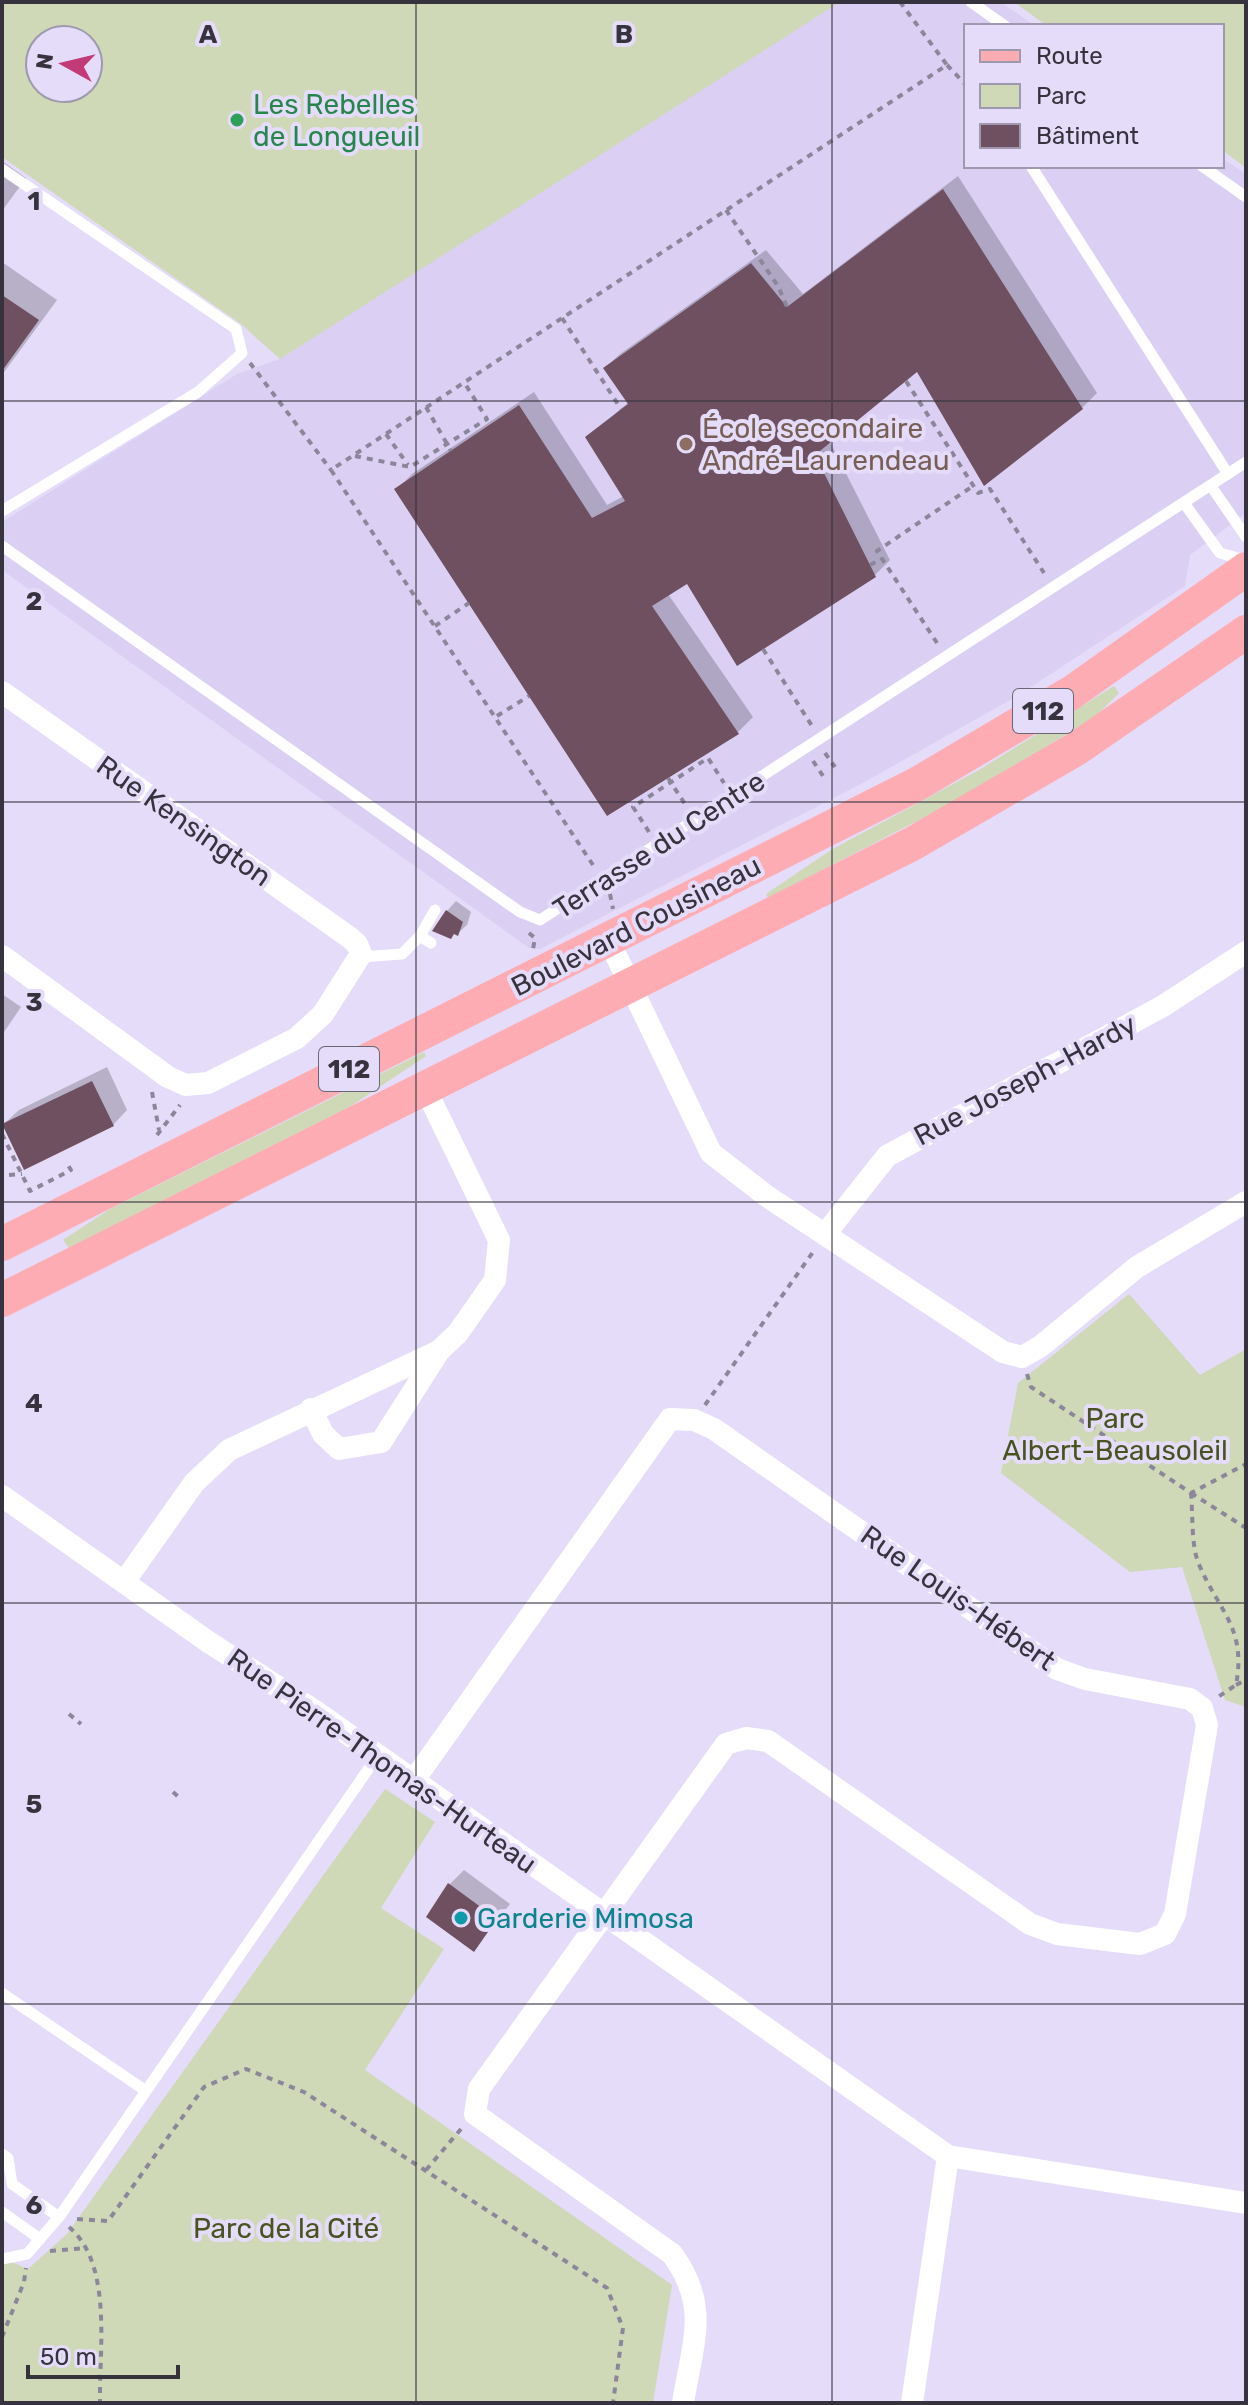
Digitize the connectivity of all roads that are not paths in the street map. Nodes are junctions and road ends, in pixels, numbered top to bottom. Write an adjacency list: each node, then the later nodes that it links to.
1 (971, 2): 2 (lane)
2 (1002, 24)
3 (1032, 168): 8 (lane)
4 (1205, 168): 6 (lane)
5 (2, 169): 11 (lane)
6 (1246, 197)
7 (1246, 462): 8 (lane, Terrasse du Centre)
8 (1228, 474): 9 (lane, Terrasse du Centre)
9 (1211, 486): 10 (lane, Terrasse du Centre); 12 (lane)
10 (1184, 503): 13 (lane, Terrasse du Centre); 14 (lane)
11 (2, 511)
12 (1246, 537)
13 (2, 546)
14 (1246, 560)
15 (1246, 569): 19 (main road, Boulevard Cousineau / 112)
16 (1246, 632): 23 (main road, Boulevard Cousineau / 112)
17 (2, 692): 22 (street, Rue Kensington)
18 (435, 910): 22 (lane)
19 (609, 941): 23 (street); 27 (main road, Boulevard Cousineau / 112)
20 (1246, 952): 26 (street, Rue Joseph-Hardy)
21 (2, 956): 22 (street)
22 (361, 956)
23 (631, 985): 24 (main road, Boulevard Cousineau / 112); 26 (street)
24 (425, 1088): 28 (main road, Boulevard Cousineau / 112); 29 (street)
25 (1246, 1202): 26 (street)
26 (826, 1233)
27 (2, 1244)
28 (2, 1300)
29 (439, 1351): 30 (street); 30 (street)
30 (311, 1409): 32 (street)
31 (2, 1496): 32 (street, Rue Pierre-Thomas-Hurteau)
32 (124, 1582): 33 (street, Rue Pierre-Thomas-Hurteau)
33 (378, 1755): 34 (street, Rue Pierre-Thomas-Hurteau); 37 (lane)
34 (414, 1780): 35 (street, Rue Pierre-Thomas-Hurteau); 35 (street, Rue Louis-Hébert)
35 (604, 1916): 39 (street, Rue Pierre-Thomas-Hurteau); 45 (street)
36 (2, 1993): 37 (lane)
37 (146, 2091): 42 (lane)
38 (2, 2154): 42 (lane)
39 (948, 2156): 40 (street, Rue Pierre-Thomas-Hurteau); 46 (street)
40 (1246, 2203)
41 (2, 2212): 43 (lane)
42 (59, 2217): 43 (lane)
43 (40, 2239): 44 (lane)
44 (2, 2259)
45 (683, 2403)
46 (914, 2403)

